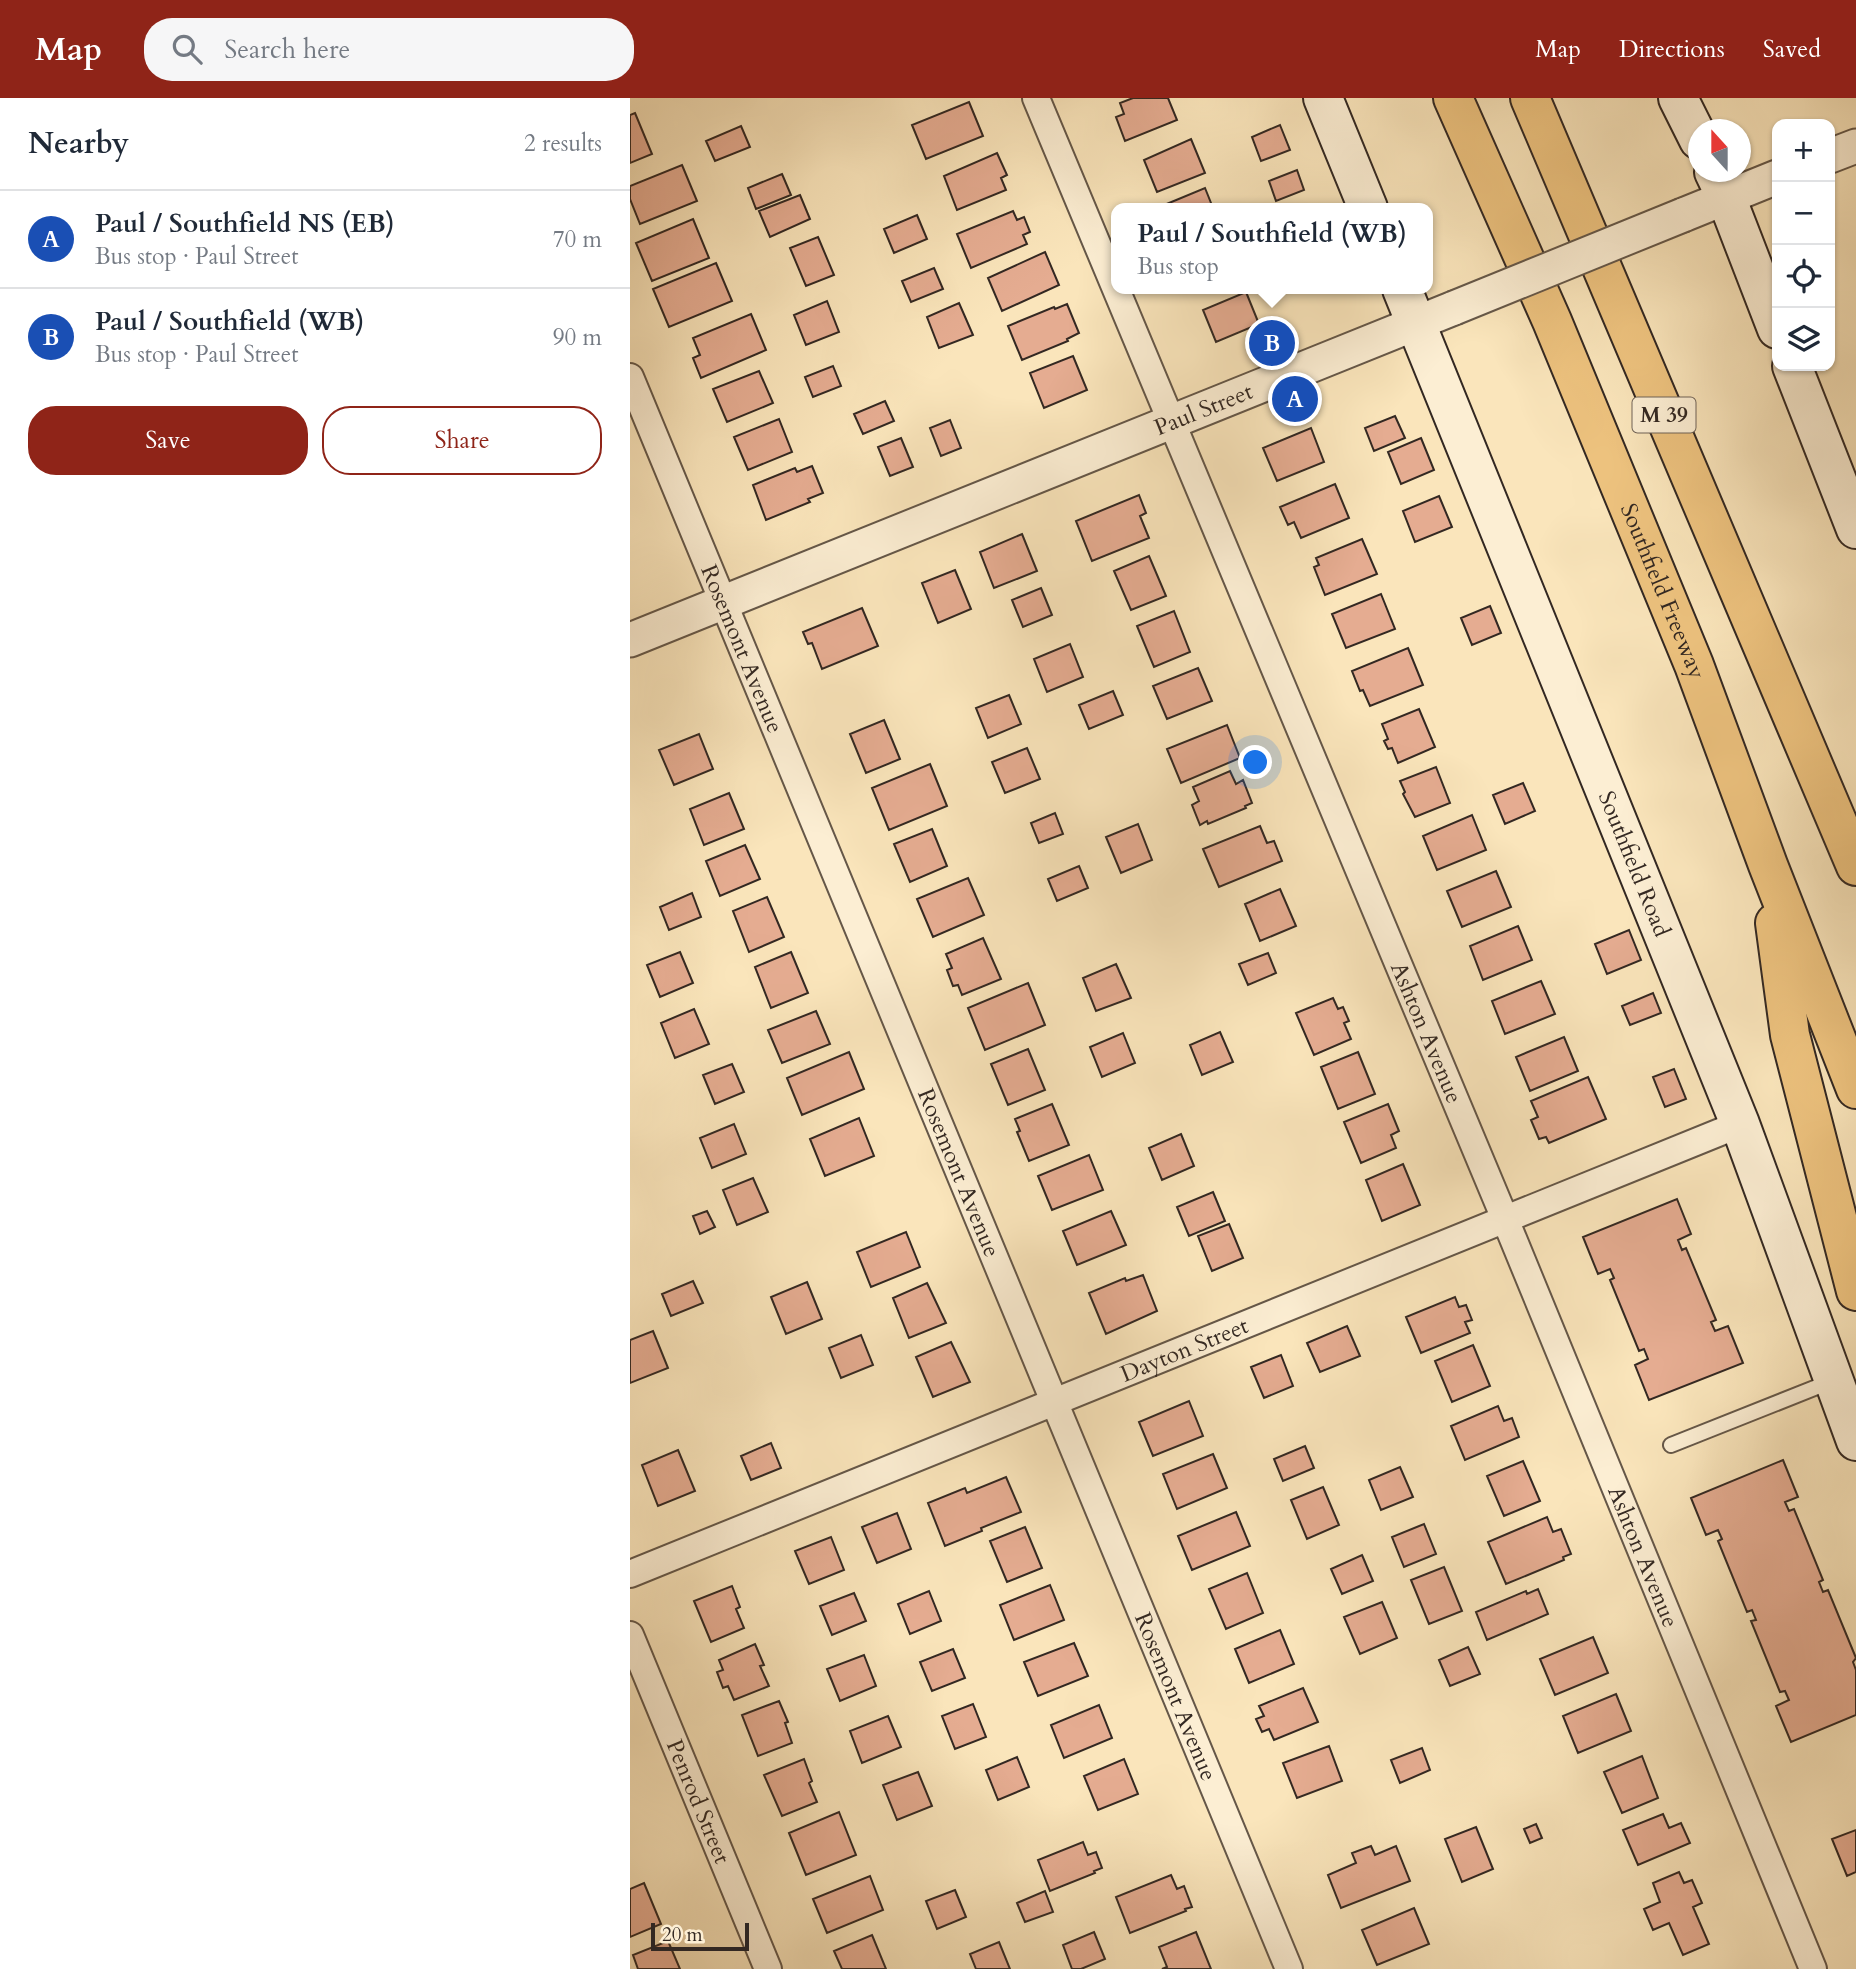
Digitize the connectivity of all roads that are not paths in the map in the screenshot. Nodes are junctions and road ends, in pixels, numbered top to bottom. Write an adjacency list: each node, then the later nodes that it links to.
1 (1036, 98): 12 (street, Ashton Avenue)
2 (1323, 98): 11 (main road)
3 (1453, 98): 23 (highway, Southfield Freeway / M 39)
4 (1530, 98): 24 (highway, M 39)
5 (1678, 98): 6 (main road)
6 (1688, 119)
7 (1856, 146): 8 (street)
8 (1835, 154)
9 (1772, 178): 10 (street, Paul Street)
10 (1720, 184): 15 (main road); 16 (street, Paul Street, bridge)
11 (1366, 203)
12 (1111, 279)
13 (1117, 294): 19 (street, Ashton Avenue)
14 (1404, 294): 16 (main road, Southfield Road)
15 (1772, 316)
16 (1415, 324): 19 (street, Paul Street); 26 (main road, Southfield Road)
17 (1794, 371): 20 (main road)
18 (630, 377): 21 (street, Rosemont Avenue)
19 (1170, 422): 21 (street, Paul Street); 27 (street, Ashton Avenue)
20 (1856, 529)
21 (724, 602): 22 (street, Paul Street); 30 (street, Rosemont Avenue)
22 (630, 640)
23 (1768, 865): 25 (highway, Southfield Freeway / M 39); 28 (highway)
24 (1856, 866)
25 (1856, 1089)
26 (1740, 1124): 27 (street, Dayton Street); 29 (main road, Southfield Road)
27 (1505, 1219): 30 (street, Dayton Street); 37 (street, Ashton Avenue)
28 (1856, 1291)
29 (1834, 1380): 31 (main road, Southfield Road); 32 (lane)
30 (1056, 1401): 33 (street, Dayton Street); 36 (street, Rosemont Avenue)
31 (1856, 1441)
32 (1671, 1445)
33 (630, 1574)
34 (630, 1635): 35 (street, Penrod Street)
35 (768, 1969)
36 (1289, 1969)
37 (1813, 1969)

